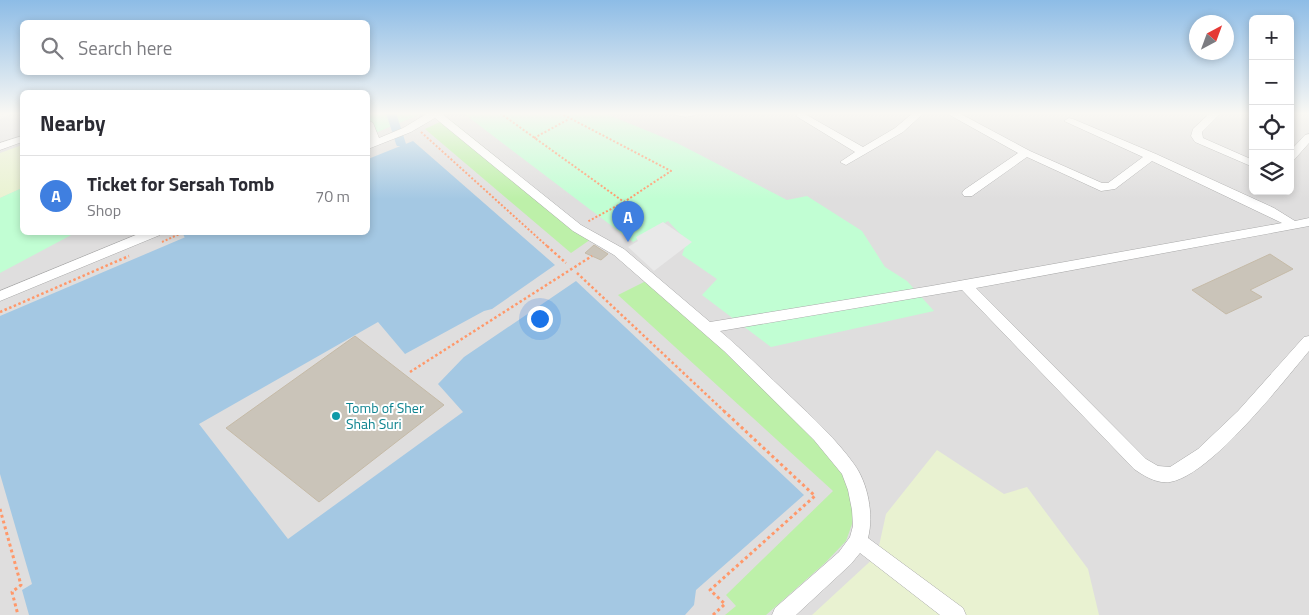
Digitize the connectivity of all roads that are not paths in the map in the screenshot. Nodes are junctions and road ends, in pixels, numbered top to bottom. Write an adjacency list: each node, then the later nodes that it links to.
1 (14, 142): 9 (street)
2 (471, 142): 22 (street)
3 (845, 142): 10 (street)
4 (880, 142): 10 (street)
5 (1005, 142): 11 (street)
6 (1118, 142): 13 (street)
7 (1202, 142): 15 (street)
8 (1305, 142): 12 (street)
9 (0, 146)
10 (863, 152): 14 (street)
11 (1026, 153): 13 (street); 16 (street)
12 (1294, 154)
13 (1152, 156): 18 (street)
14 (846, 162)
15 (1249, 162)
16 (968, 193)
17 (1309, 222): 18 (street)
18 (1292, 224): 20 (street)
19 (155, 239): 21 (street)
20 (965, 285): 22 (street); 23 (street)
21 (0, 296)
22 (707, 328): 24 (street)
23 (1308, 344)
24 (858, 541): 25 (street); 26 (street)
25 (782, 615)
26 (956, 615)

